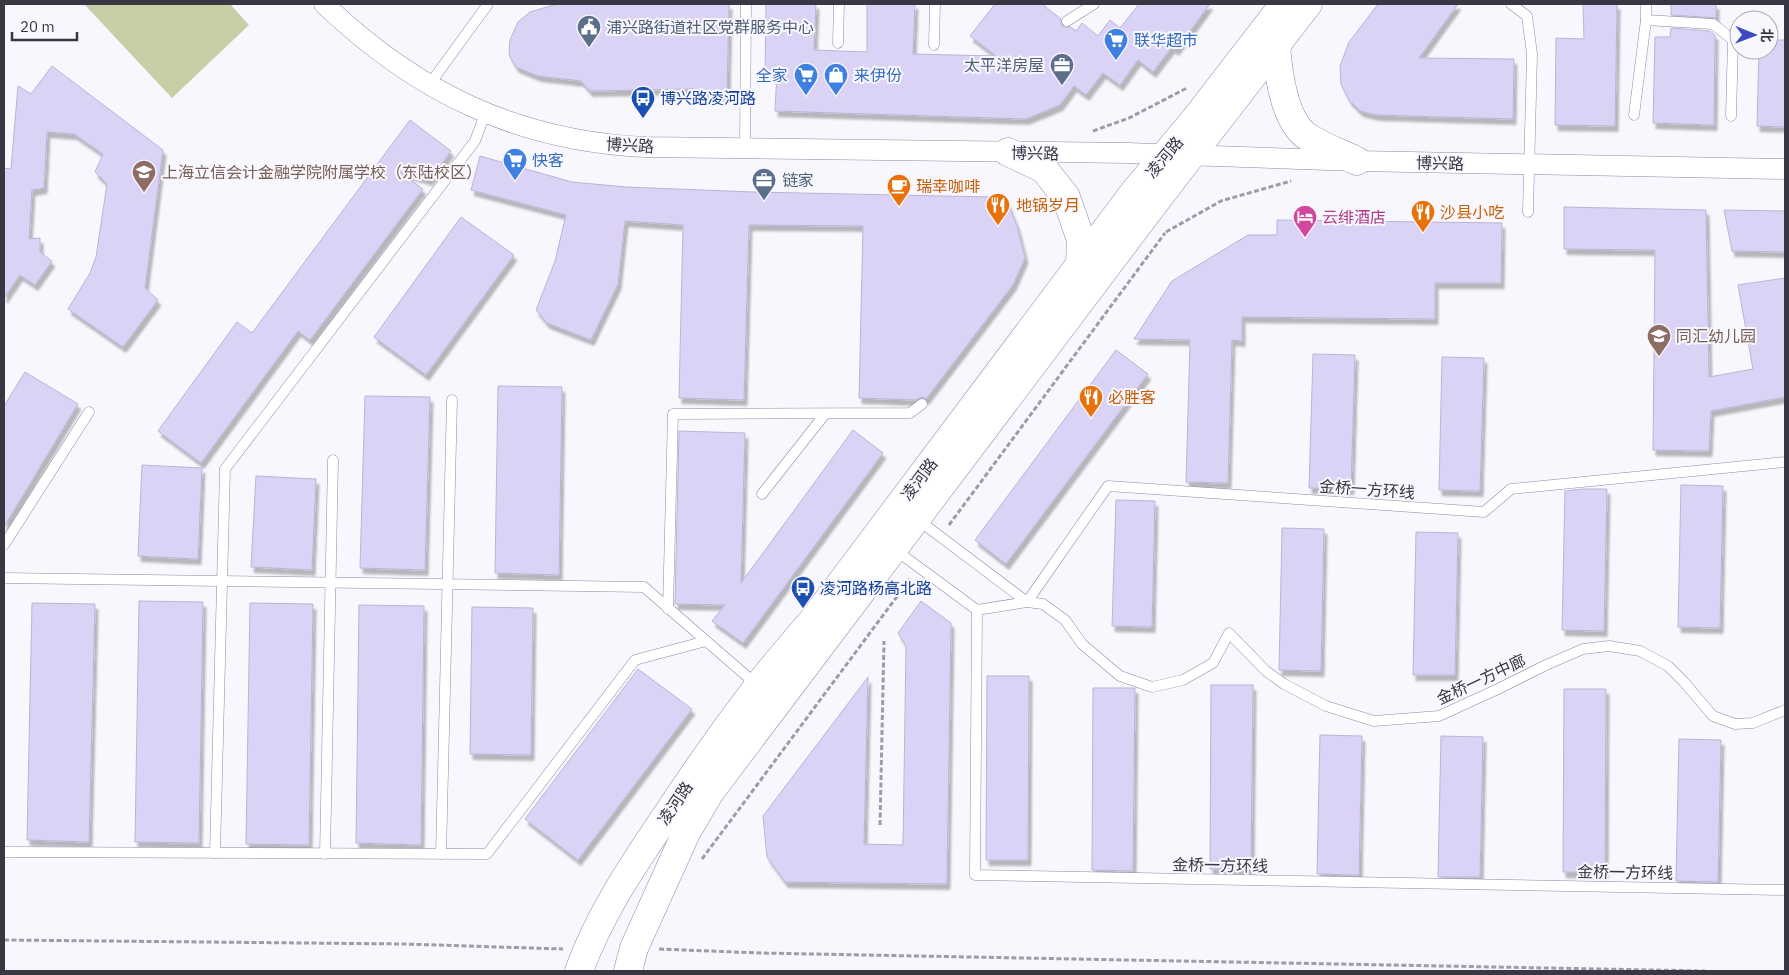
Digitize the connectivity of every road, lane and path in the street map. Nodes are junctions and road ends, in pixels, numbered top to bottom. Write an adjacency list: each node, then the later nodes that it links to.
1 (324, 4): 16 (street, 博兴路)
2 (488, 4): 16 (lane)
3 (746, 4): 22 (lane)
4 (839, 4): 13 (lane)
5 (935, 4): 14 (lane)
6 (1094, 4): 12 (lane)
7 (1284, 4): 24 (street, 凌河路)
8 (1308, 4): 15 (street, 凌河路)
9 (1511, 4): 26 (lane)
10 (1646, 4): 11 (lane)
11 (1646, 20): 19 (lane); 20 (lane)
12 (1067, 21)
13 (838, 43)
14 (934, 45)
15 (1276, 46): 24 (street, 凌河路); 25 (street)
16 (429, 85): 18 (street, 博兴路)
17 (1192, 85): 21 (path)
18 (484, 114): 22 (street, 博兴路); 43 (lane)
19 (1634, 115)
20 (1731, 116)
21 (1089, 132)
22 (744, 149): 23 (street, 博兴路)
23 (1008, 152): 24 (street, 博兴路); 31 (street)
24 (1179, 155): 25 (street, 博兴路); 31 (street, 凌河路); 39 (street, 凌河路)
25 (1357, 161): 26 (street, 博兴路)
26 (1530, 164): 27 (street, 博兴路); 29 (lane)
27 (1785, 169)
28 (1294, 180): 30 (path)
29 (1528, 212)
30 (1166, 232)
31 (1080, 265): 51 (street, 凌河路)
32 (452, 400): 45 (lane)
33 (922, 404): 35 (lane)
34 (89, 412): 40 (lane)
35 (825, 414): 38 (lane); 47 (lane)
36 (333, 460): 44 (lane)
37 (1785, 462): 46 (lane, 金桥一方环线)
38 (762, 494)
39 (916, 518): 41 (street, 凌河路); 46 (lane)
40 (4, 546)
41 (893, 548): 48 (lane); 61 (street, 凌河路)
42 (4, 578): 43 (lane)
43 (221, 581): 44 (lane); 55 (lane)
44 (330, 583): 45 (lane); 56 (lane)
45 (448, 585): 47 (lane); 57 (lane)
46 (1026, 602): 48 (lane); 52 (lane, 金桥一方中廊)
47 (668, 609): 49 (lane)
48 (977, 610): 58 (lane, 金桥一方环线)
49 (706, 641): 51 (lane); 57 (lane)
50 (884, 641): 53 (path)
51 (758, 686): 60 (street, 凌河路)
52 (1785, 710)
53 (880, 825)
54 (4, 852): 55 (lane)
55 (215, 853): 56 (lane)
56 (325, 854): 57 (lane)
57 (441, 854)
58 (1785, 890)
59 (4, 940): 60 (path)
60 (583, 960)
61 (631, 960): 62 (path)
62 (1706, 971)

